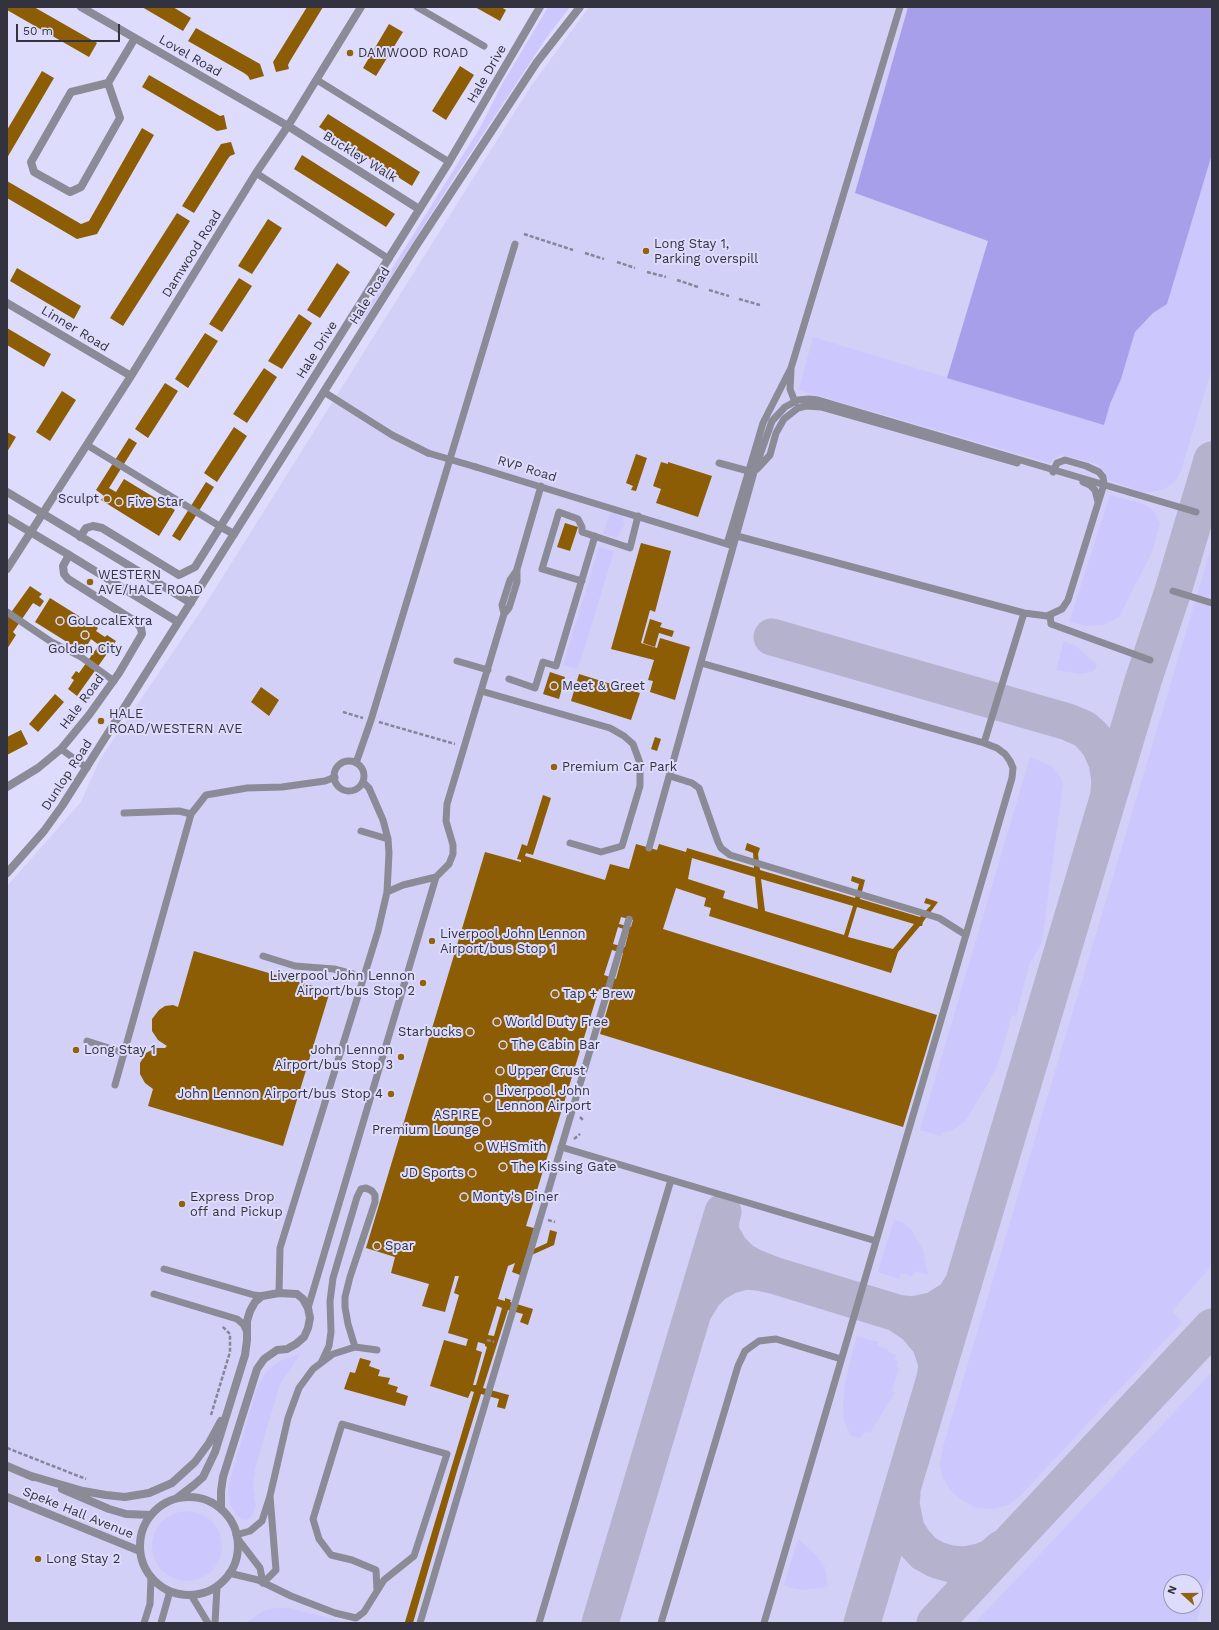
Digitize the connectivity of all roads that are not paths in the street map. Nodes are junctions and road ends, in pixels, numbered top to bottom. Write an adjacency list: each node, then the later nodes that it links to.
1 (81, 7): 7 (street, Lovel Road)
2 (361, 7): 9 (street, Damwood Road)
3 (417, 7): 8 (lane)
4 (540, 7): 12 (street, Hale Drive)
5 (580, 7): 20 (street, Hale Road)
6 (900, 7): 18 (lane)
7 (135, 38): 10 (street); 11 (street, Lovel Road)
8 (484, 46)
9 (317, 80): 11 (street, Damwood Road); 12 (lane)
10 (108, 83): 10 (street)
11 (288, 126): 13 (street, Damwood Road); 14 (street, Buckley Walk)
12 (449, 162): 14 (street, Hale Drive)
13 (256, 173): 16 (lane); 19 (street, Damwood Road)
14 (419, 209): 16 (street, Hale Drive)
15 (515, 244): 61 (lane)
16 (389, 259): 34 (street, Hale Drive)
17 (7, 302): 19 (street, Linner Road)
18 (791, 368): 21 (lane); 24 (lane)
19 (131, 376): 22 (street, Damwood Road)
20 (324, 392): 27 (lane, RVP Road, bridge); 36 (street, Hale Road)
21 (795, 402): 24 (lane); 25 (lane)
22 (87, 445): 31 (street, Damwood Road); 34 (lane)
23 (719, 463): 24 (lane)
24 (751, 472): 25 (lane); 38 (lane); 40 (lane)
25 (1053, 472): 26 (lane); 26 (lane); 29 (lane)
26 (1104, 484): 29 (lane); 30 (lane)
27 (541, 486): 32 (lane, RVP Road); 55 (lane)
28 (7, 492): 31 (street)
29 (1098, 503): 50 (lane)
30 (1196, 512)
31 (43, 514): 35 (street, Damwood Road); 39 (street)
32 (638, 516): 37 (lane); 40 (lane, RVP Road)
33 (7, 518): 35 (street)
34 (221, 526): 36 (street); 39 (street, Hale Drive)
35 (31, 533): 42 (street); 43 (street, Damwood Road)
36 (234, 534): 46 (street, Hale Road)
37 (595, 536): 44 (lane); 44 (lane)
38 (737, 536): 41 (lane); 49 (lane)
39 (80, 537): 46 (street)
40 (726, 544): 41 (lane, RVP Road)
41 (734, 546): 54 (lane)
42 (69, 555): 51 (street); 57 (street, Hale Road)
43 (7, 570)
44 (582, 581): 56 (lane)
45 (1173, 591): 47 (lane)
46 (191, 603): 51 (street, Dunlop Road)
47 (1212, 603)
48 (7, 612): 57 (lane)
49 (1024, 613): 50 (lane); 59 (lane)
50 (1050, 615): 52 (lane)
51 (178, 622): 62 (street, Dunlop Road)
52 (1150, 660)
53 (457, 661): 55 (lane)
54 (701, 662): 59 (lane); 63 (lane)
55 (488, 670): 58 (lane)
56 (509, 679)
57 (114, 681): 60 (street, Hale Road)
58 (481, 691): 71 (lane); 74 (lane)
59 (984, 742): 77 (lane)
60 (61, 749): 62 (lane); 66 (street, Hale Road)
61 (356, 763): 64 (lane); 65 (lane)
62 (87, 768): 73 (street, Dunlop Road)
63 (670, 776): 72 (lane); 77 (lane)
64 (335, 777): 65 (lane); 68 (lane)
65 (363, 782): 70 (lane)
66 (7, 787)
67 (124, 813): 68 (lane)
68 (191, 814): 81 (lane)
69 (361, 831): 70 (lane)
70 (388, 839): 75 (lane)
71 (570, 843)
72 (649, 848)
73 (7, 873)
74 (436, 877): 75 (lane); 90 (lane)
75 (387, 892): 79 (lane)
76 (629, 919): 83 (lane)
77 (966, 935): 85 (lane)
78 (263, 956): 79 (lane)
79 (364, 977): 87 (lane)
80 (87, 1041): 81 (lane)
81 (124, 1053): 82 (lane)
82 (115, 1085)
83 (561, 1147): 84 (lane); 117 (lane)
84 (671, 1180): 85 (lane); 118 (lane)
85 (876, 1241): 94 (lane)
86 (164, 1269): 89 (lane)
87 (279, 1293): 89 (street); 90 (street)
88 (154, 1294): 91 (lane)
89 (262, 1296): 91 (street)
90 (308, 1308): 102 (street)
91 (247, 1332): 96 (street)
92 (355, 1347): 93 (lane); 95 (lane); 95 (lane)
93 (377, 1350)
94 (841, 1359): 119 (lane); 120 (lane)
95 (321, 1363): 99 (lane)
96 (230, 1405): 98 (street); 101 (street)
97 (7, 1466): 98 (street, Speke Hall Avenue)
98 (28, 1475): 103 (street, Speke Hall Avenue)
99 (270, 1496): 104 (lane); 108 (lane)
100 (7, 1497): 105 (street, Speke Hall Avenue)
101 (177, 1498): 102 (street); 103 (street)
102 (221, 1509): 104 (street)
103 (151, 1515): 105 (street)
104 (237, 1537): 106 (street); 108 (lane)
105 (140, 1551): 107 (street)
106 (229, 1573): 108 (lane); 109 (street)
107 (151, 1578): 111 (street); 113 (lane)
108 (263, 1583): 110 (lane)
109 (217, 1587): 112 (street); 116 (lane)
110 (377, 1590): 110 (lane)
111 (170, 1591): 112 (street); 114 (lane)
112 (191, 1595): 115 (lane)
113 (144, 1623)
114 (161, 1623)
115 (208, 1623)
116 (215, 1623)
117 (420, 1623)
118 (540, 1623)
119 (661, 1623)
120 (764, 1623)

